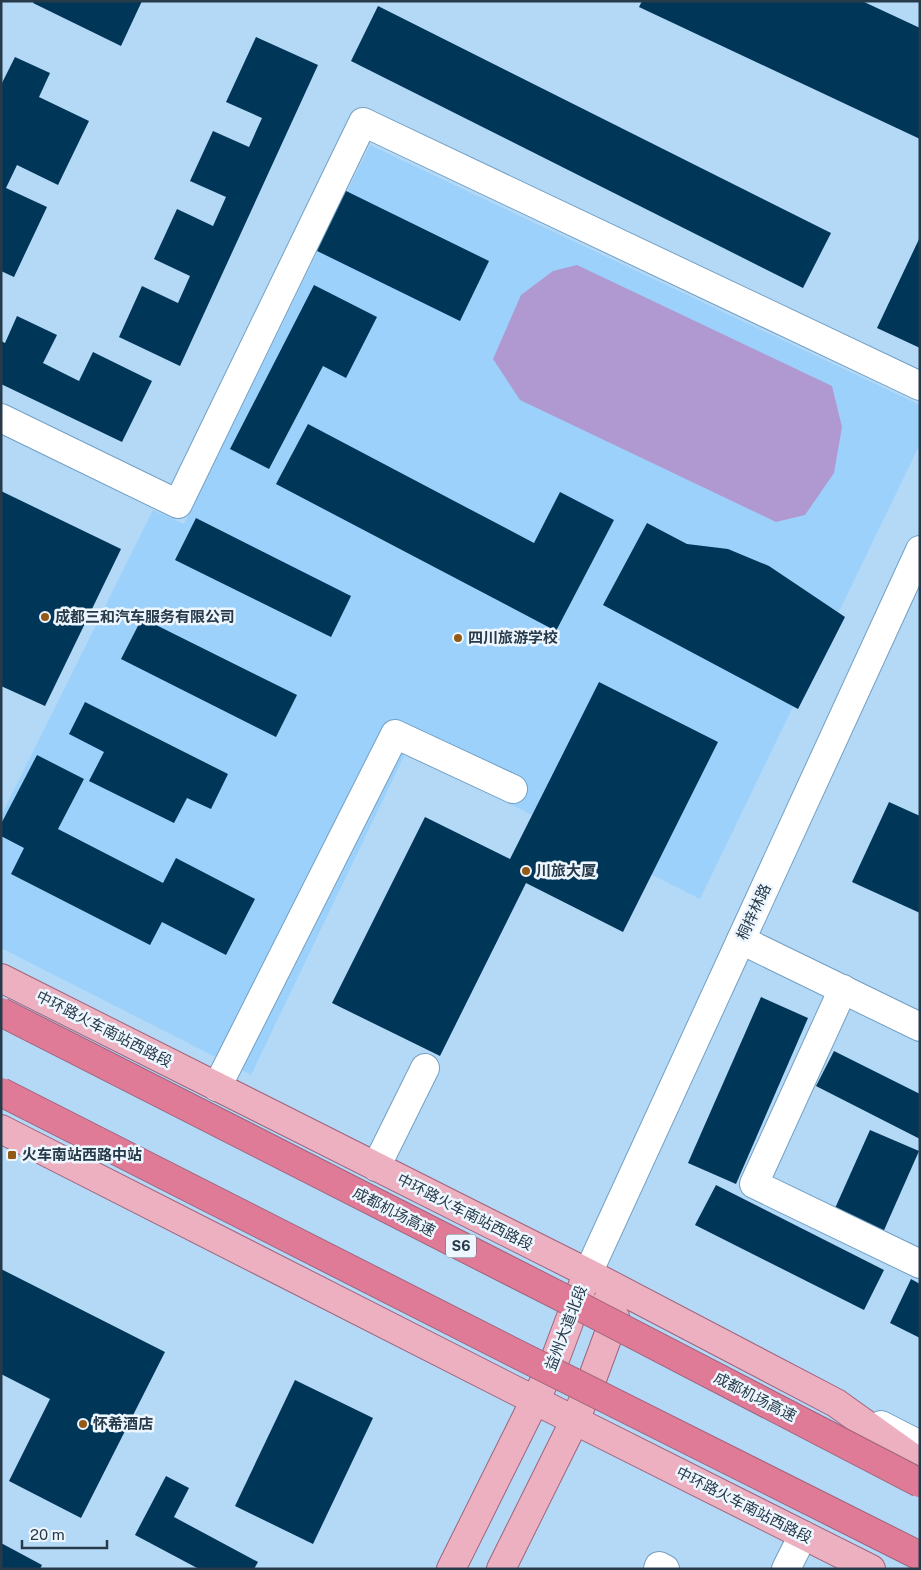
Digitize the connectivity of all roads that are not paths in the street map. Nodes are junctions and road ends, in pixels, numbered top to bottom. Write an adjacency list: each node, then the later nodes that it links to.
1 (920, 386): 2 (street)
2 (1, 418)
3 (920, 550): 5 (street, 桐梓林路)
4 (513, 789): 11 (street)
5 (741, 940): 7 (street); 16 (street, 桐梓林路)
6 (1, 978): 11 (main road, 中环路火车南站西路段)
7 (843, 990): 9 (street); 15 (street)
8 (1, 1012): 22 (highway, 成都机场高速 / S6, bridge)
9 (920, 1027)
10 (425, 1068): 14 (street)
11 (217, 1087): 14 (main road, 中环路火车南站西路段)
12 (1, 1092): 24 (highway, bridge)
13 (1, 1128): 17 (main road, 中环路火车南站西路段)
14 (376, 1166): 16 (main road, 中环路火车南站西路段)
15 (920, 1264)
16 (588, 1273): 17 (main road, 益州大道北段); 18 (main road, 中环路火车南站西路段); 19 (main road, 益州大道北段)
17 (536, 1401): 19 (main road, 中环路火车南站西路段); 25 (main road, 益州大道北段)
18 (836, 1404): 20 (street); 21 (main road, 中环路火车南站西路段)
19 (575, 1420): 23 (main road, 中环路火车南站西路段); 26 (main road, 益州大道北段)
20 (920, 1444)
21 (920, 1463)
22 (920, 1483)
23 (803, 1534): 29 (street); 30 (main road, 中环路火车南站西路段)
24 (920, 1556)
25 (451, 1569)
26 (501, 1569)
27 (658, 1569): 28 (street)
28 (665, 1569)
29 (786, 1569)
30 (871, 1569)

